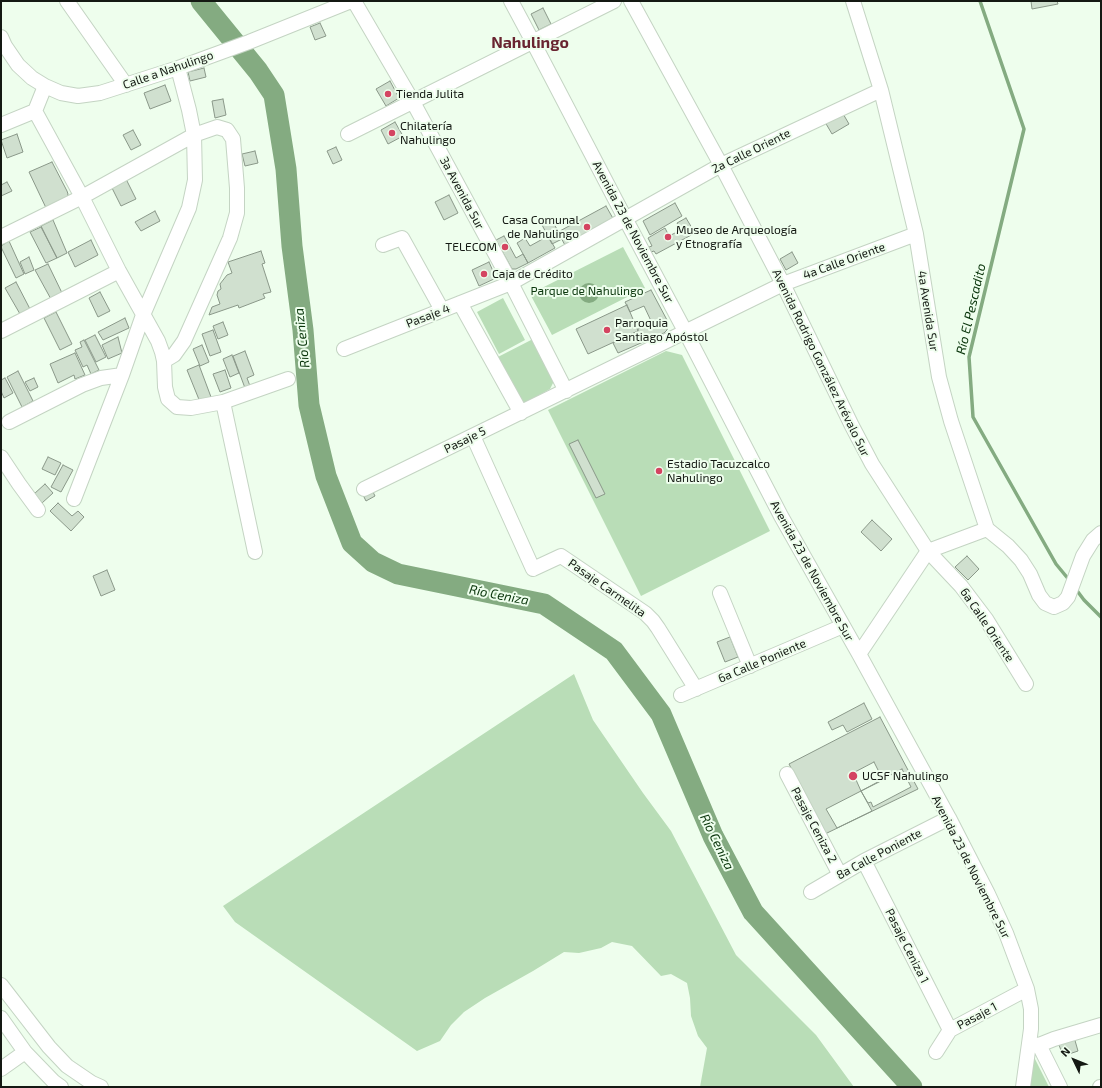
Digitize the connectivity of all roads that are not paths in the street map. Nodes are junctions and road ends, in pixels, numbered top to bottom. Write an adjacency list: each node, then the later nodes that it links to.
1 (67, 1): 11 (street)
2 (351, 1): 10 (street, Calle a Nahulingo)
3 (354, 1): 14 (street, 3a Avenida Sur)
4 (511, 1): 9 (street, Avenida 23 de Noviembre Sur)
5 (614, 1): 9 (street)
6 (631, 1): 19 (street, Avenida Rodrigo González Arévalo Sur)
7 (853, 1): 13 (street, 4a Avenida Sur)
8 (1, 37): 12 (street, Calle a Nahulingo)
9 (533, 42): 14 (street); 21 (street, Avenida 23 de Noviembre Sur)
10 (178, 68): 11 (street, Calle a Nahulingo); 18 (street)
11 (126, 85): 12 (street, Calle a Nahulingo)
12 (45, 86): 15 (street)
13 (881, 90): 19 (street, 2a Calle Oriente); 22 (street, 4a Avenida Sur)
14 (413, 102): 17 (street); 26 (street, 3a Avenida Sur)
15 (35, 111): 16 (street); 20 (street)
16 (1, 125)
17 (348, 134)
18 (194, 135): 20 (street); 30 (street); 34 (street)
19 (721, 165): 21 (street, 2a Calle Oriente); 27 (street, Avenida Rodrigo González Arévalo Sur)
20 (82, 197): 23 (street); 25 (street)
21 (626, 220): 26 (street, 2a Calle Oriente); 32 (street, Avenida 23 de Noviembre Sur)
22 (916, 234): 27 (street, 4a Calle Oriente); 46 (street, 4a Avenida Sur)
23 (1, 237)
24 (383, 245): 29 (street)
25 (119, 270): 30 (street); 31 (street)
26 (511, 283): 28 (street, Pasaje 4); 37 (street, 3a Avenida Sur)
27 (783, 284): 32 (street, 4a Calle Oriente); 48 (street, Avenida Rodrigo González Arévalo Sur)
28 (460, 303): 29 (street, Pasaje 4); 39 (street)
29 (442, 310): 33 (street, Pasaje 4)
30 (143, 315): 34 (street); 35 (street)
31 (1, 331)
32 (685, 331): 37 (street, 4a Calle Oriente); 51 (street, Avenida 23 de Noviembre Sur)
33 (344, 349)
34 (164, 361): 38 (street)
35 (122, 375): 40 (street); 44 (street)
36 (288, 379): 38 (street)
37 (566, 391): 39 (street, Pasaje 5)
38 (223, 402): 49 (street)
39 (521, 413): 41 (street, Pasaje 5)
40 (9, 422)
41 (473, 436): 43 (street, Pasaje 5); 55 (street, Pasaje Carmelita)
42 (1, 457): 45 (street)
43 (364, 489)
44 (74, 499)
45 (38, 510)
46 (987, 529): 47 (street); 48 (street)
47 (1101, 534)
48 (928, 551): 52 (street); 54 (street, 6a Calle Oriente)
49 (255, 552)
50 (720, 594): 53 (street)
51 (843, 626): 52 (street, Avenida 23 de Noviembre Sur); 53 (street, 6a Calle Poniente)
52 (859, 654): 58 (street, Avenida 23 de Noviembre Sur)
53 (750, 666): 55 (street, 6a Calle Poniente)
54 (1026, 684)
55 (696, 689): 56 (street, 6a Calle Poniente)
56 (681, 695)
57 (787, 774): 60 (street, Pasaje Ceniza 2)
58 (949, 818): 59 (street, 8a Calle Poniente); 63 (street, Avenida 23 de Noviembre Sur)
59 (864, 862): 60 (street, 8a Calle Poniente); 66 (street, Pasaje Ceniza 1)
60 (840, 875): 61 (street, 8a Calle Poniente)
61 (811, 892)
62 (1, 985): 72 (street)
63 (1027, 989): 66 (street, Pasaje 1); 67 (street, Avenida 23 de Noviembre Sur)
64 (1, 1018): 68 (street)
65 (1101, 1025): 67 (street)
66 (950, 1030): 69 (street, Pasaje 1)
67 (1034, 1045): 73 (street, Avenida 23 de Noviembre Sur); 74 (street)
68 (25, 1052): 70 (street); 71 (street)
69 (936, 1052)
70 (1, 1069)
71 (61, 1087)
72 (101, 1087)
73 (1023, 1087)
74 (1060, 1087)

